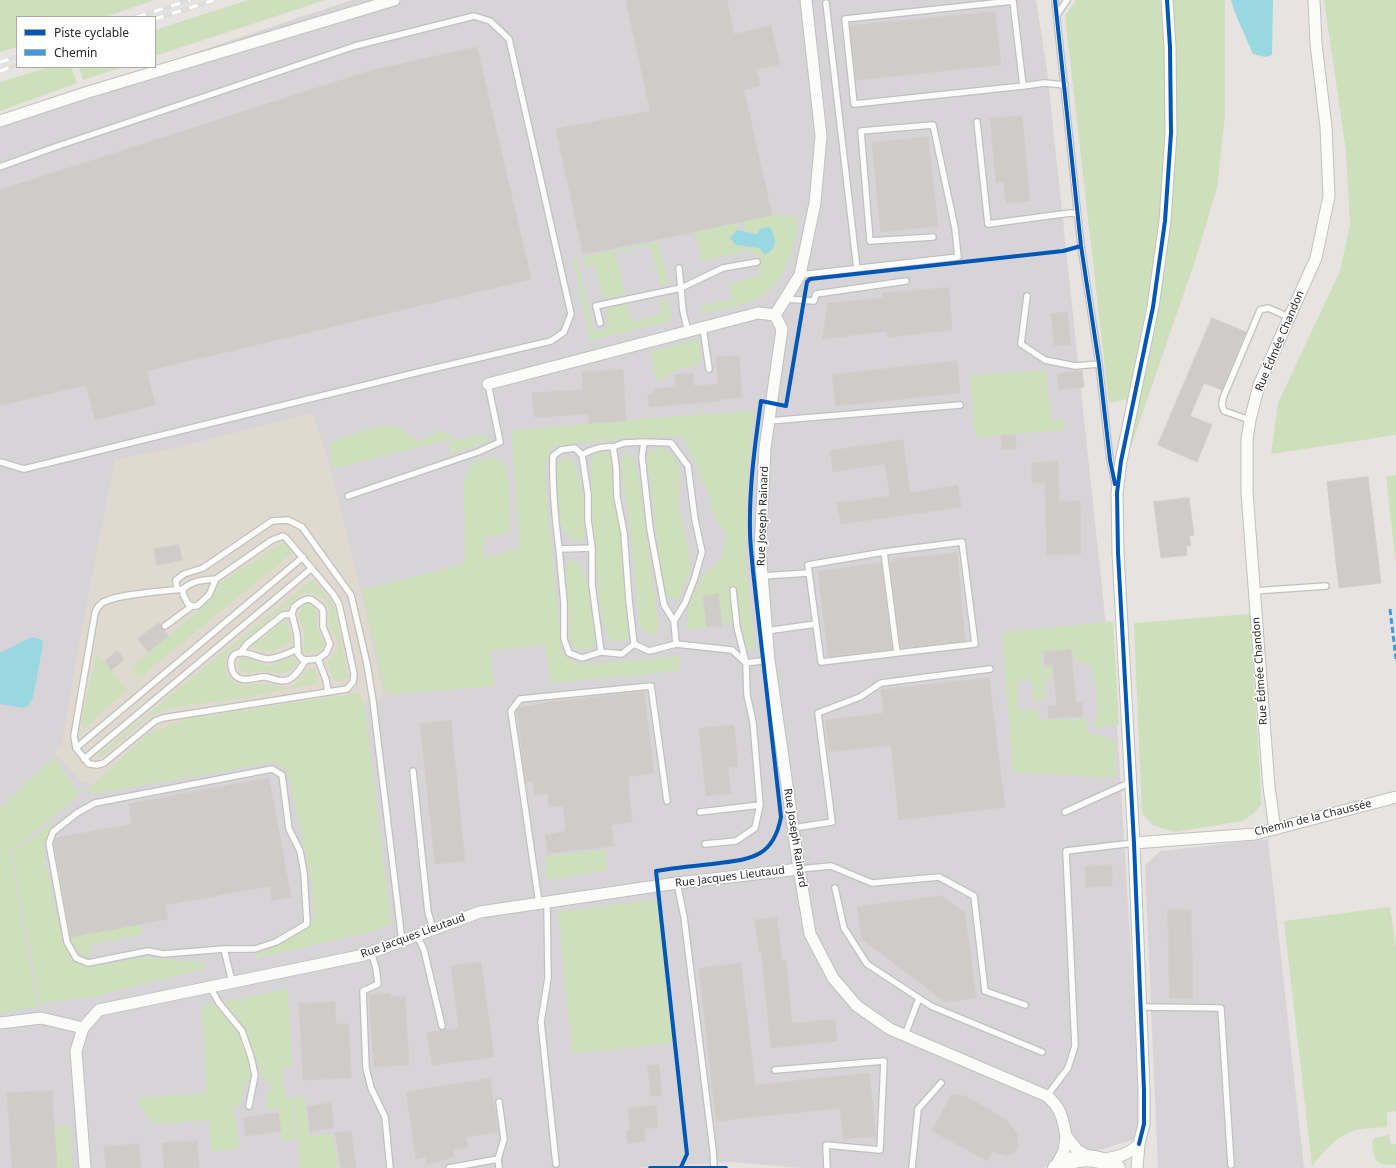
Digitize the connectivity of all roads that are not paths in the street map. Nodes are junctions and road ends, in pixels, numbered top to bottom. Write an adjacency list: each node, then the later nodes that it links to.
1 (394, 0): 11 (street)
2 (806, 0): 19 (street)
3 (1055, 0): 8 (lane)
4 (1067, 0): 8 (lane)
5 (1166, 0): 39 (street)
6 (1314, 0): 25 (street, Rue Édmée Chandon)
7 (826, 3): 18 (lane)
8 (1057, 15): 9 (lane)
9 (1065, 85): 10 (lane); 14 (lane)
10 (1023, 86): 10 (lane)
11 (0, 121)
12 (977, 122): 14 (lane)
13 (0, 168): 38 (lane)
14 (1078, 214): 29 (lane)
15 (933, 237): 18 (lane)
16 (757, 262): 21 (lane)
17 (679, 268): 21 (lane)
18 (857, 269): 19 (lane)
19 (800, 275): 23 (street)
20 (906, 281): 23 (lane)
21 (681, 288): 26 (lane); 28 (lane)
22 (1027, 296): 29 (lane)
23 (785, 299): 24 (street)
24 (775, 315): 27 (street); 34 (street, Rue Joseph Rainard)
25 (1289, 317): 33 (street, Rue Édmée Chandon); 33 (lane)
26 (600, 323)
27 (702, 328): 28 (street); 30 (lane)
28 (688, 332): 31 (street)
29 (1098, 364): 39 (lane)
30 (709, 369)
31 (488, 384): 40 (lane)
32 (960, 406): 34 (lane)
33 (1250, 420): 52 (street, Rue Édmée Chandon)
34 (769, 421): 47 (street, Rue Joseph Rainard)
35 (644, 442): 36 (lane); 55 (lane); 55 (lane)
36 (613, 447): 37 (lane); 59 (lane)
37 (582, 455): 41 (lane); 42 (lane)
38 (0, 462)
39 (1117, 493): 74 (street)
40 (348, 496)
41 (592, 548): 42 (lane); 62 (lane)
42 (559, 549): 62 (lane)
43 (884, 552): 46 (lane); 64 (lane); 64 (lane)
44 (303, 557): 45 (lane); 48 (lane); 71 (lane)
45 (312, 568): 70 (lane); 72 (lane)
46 (808, 573): 47 (lane); 56 (lane)
47 (762, 576): 58 (street, Rue Joseph Rainard)
48 (216, 579): 50 (lane); 53 (lane)
49 (1326, 586): 52 (lane)
50 (180, 589): 53 (lane); 71 (lane); 90 (lane)
51 (733, 590): 68 (lane)
52 (1254, 591): 81 (street, Rue Édmée Chandon)
53 (192, 606): 57 (lane)
54 (292, 614): 61 (lane); 63 (lane); 65 (lane)
55 (674, 621): 60 (lane)
56 (816, 624): 58 (lane); 64 (lane)
57 (165, 626)
58 (766, 631): 67 (street, Rue Joseph Rainard)
59 (634, 644): 60 (lane); 62 (lane)
60 (676, 644): 68 (lane)
61 (298, 649): 63 (lane); 66 (lane)
62 (601, 652)
63 (240, 653): 66 (lane)
64 (897, 653)
65 (318, 659): 66 (lane); 70 (lane)
66 (306, 660)
67 (769, 660): 68 (lane); 80 (street, Rue Joseph Rainard)
68 (746, 663): 77 (lane)
69 (990, 669): 80 (lane)
70 (328, 692): 72 (lane)
71 (76, 748): 72 (lane)
72 (84, 759)
73 (413, 771): 88 (lane)
74 (1131, 782): 79 (lane); 82 (street)
75 (1396, 797): 81 (street, Chemin de la Chaussée)
76 (667, 801): 87 (lane)
77 (760, 805): 78 (lane); 83 (lane)
78 (700, 812)
79 (1064, 812)
80 (793, 828): 84 (street, Rue Joseph Rainard)
81 (1275, 829): 82 (street, Chemin de la Chaussée)
82 (1134, 843): 97 (street); 105 (lane)
83 (705, 844)
84 (799, 869): 85 (street, Rue Jacques Lieutaud); 96 (lane); 101 (street, Rue Joseph Rainard)
85 (677, 883): 87 (street, Rue Jacques Lieutaud); 118 (lane)
86 (835, 888): 95 (lane)
87 (543, 903): 88 (street, Rue Jacques Lieutaud); 112 (lane)
88 (433, 929): 89 (street, Rue Jacques Lieutaud)
89 (417, 935): 90 (street, Rue Jacques Lieutaud); 99 (lane)
90 (402, 942): 92 (street, Rue Jacques Lieutaud)
91 (224, 949): 91 (lane); 93 (lane)
92 (371, 952): 93 (street, Rue Jacques Lieutaud); 115 (lane)
93 (232, 982): 94 (street, Rue Jacques Lieutaud)
94 (210, 987): 100 (street, Rue Jacques Lieutaud); 107 (lane)
95 (919, 998): 101 (lane); 102 (lane)
96 (1025, 1005)
97 (1141, 1007): 109 (street); 113 (lane)
98 (0, 1024): 100 (street)
99 (442, 1026)
100 (83, 1028): 114 (street, Rue Jacques Lieutaud)
101 (905, 1035): 105 (street, Rue Joseph Rainard)
102 (1042, 1052)
103 (775, 1070): 119 (lane)
104 (941, 1082): 120 (lane)
105 (1047, 1096): 108 (street, Rue Joseph Rainard)
106 (499, 1102): 110 (lane)
107 (249, 1106)
108 (1066, 1136): 111 (street); 121 (street)
109 (1139, 1144): 111 (street); 123 (street)
110 (498, 1159): 116 (lane); 117 (lane)
111 (1096, 1159): 121 (street); 122 (street)
112 (556, 1164)
113 (1231, 1165)
114 (85, 1168)
115 (390, 1168)
116 (449, 1168)
117 (499, 1168)
118 (714, 1168)
119 (827, 1168)
120 (912, 1168)
121 (1055, 1168)
122 (1117, 1168)
123 (1137, 1168)

